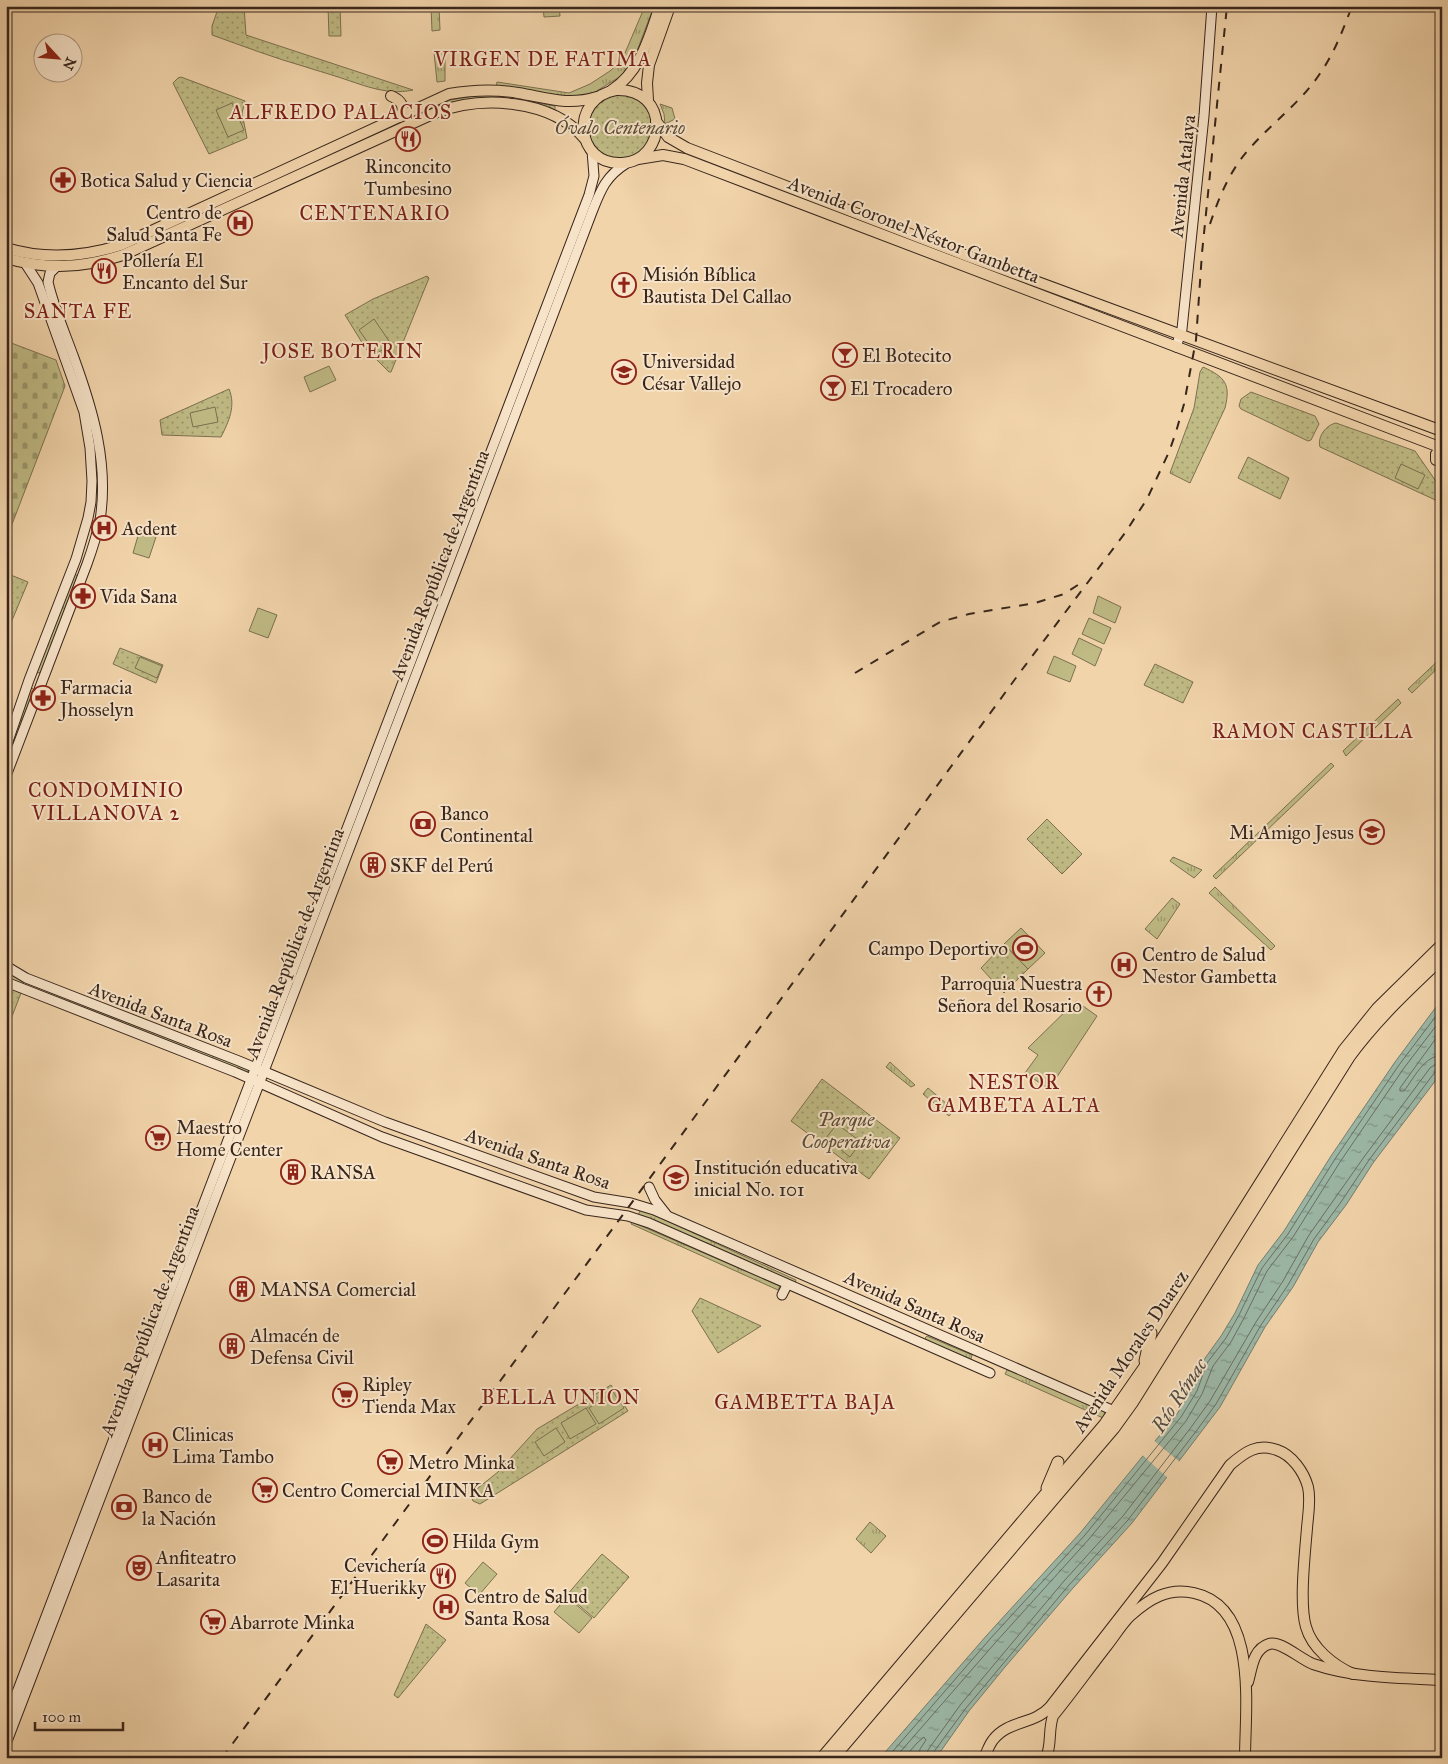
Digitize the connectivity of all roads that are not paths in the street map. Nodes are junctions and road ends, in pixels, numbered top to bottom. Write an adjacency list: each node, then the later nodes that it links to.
1 (660, 6): 4 (main road)
2 (670, 6): 7 (main road)
3 (1212, 6): 20 (main road, Avenida Atalaya)
4 (611, 91): 6 (main road); 7 (main road)
5 (391, 96): 8 (main road)
6 (598, 97): 8 (main road); 11 (main road)
7 (648, 100): 9 (main road)
8 (400, 117): 10 (main road)
9 (656, 121): 13 (main road); 20 (main road, Avenida Coronel Néstor Gambetta)
10 (381, 132): 11 (main road); 16 (main road); 19 (main road)
11 (585, 139): 12 (main road)
12 (592, 151): 14 (main road); 15 (main road, Avenida República de Argentina)
13 (638, 159): 14 (main road); 21 (main road, Avenida Coronel Néstor Gambetta)
14 (627, 163): 15 (main road, Avenida República de Argentina)
15 (588, 210): 31 (main road, Avenida República de Argentina)
16 (6, 248)
17 (6, 258): 18 (main road)
18 (25, 263): 19 (main road); 25 (main road)
19 (56, 267): 26 (main road)
20 (1181, 334): 21 (main road, Avenida Atalaya); 22 (main road, Avenida Coronel Néstor Gambetta)
21 (1176, 347): 23 (main road, Avenida Coronel Néstor Gambetta)
22 (1442, 431)
23 (1442, 448): 24 (main road)
24 (1436, 460)
25 (6, 747)
26 (6, 776)
27 (1442, 945): 40 (highway, Avenida Morales Duarez)
28 (1442, 958): 54 (highway, Avenida Morales Duarez)
29 (6, 966): 31 (main road, Avenida Santa Rosa)
30 (6, 982): 32 (main road, Avenida Santa Rosa)
31 (259, 1069): 32 (main road, Avenida República de Argentina); 34 (main road, Avenida Santa Rosa)
32 (255, 1080): 35 (main road, Avenida Santa Rosa); 48 (main road, Avenida República de Argentina); 51 (main road, Avenida República de Argentina)
33 (649, 1187): 34 (main road)
34 (668, 1216): 37 (main road, Avenida Santa Rosa)
35 (787, 1285): 36 (main road); 38 (main road, Avenida Santa Rosa)
36 (782, 1295)
37 (867, 1303): 38 (main road); 42 (main road, Avenida Santa Rosa)
38 (860, 1317): 41 (main road, Avenida Santa Rosa)
39 (1151, 1333): 40 (highway)
40 (1144, 1368): 44 (highway, Avenida Morales Duarez)
41 (990, 1373)
42 (1112, 1410)
43 (1058, 1462): 44 (highway)
44 (1041, 1501): 53 (highway, Avenida Morales Duarez)
45 (1353, 1674): 46 (main road); 47 (main road); 49 (main road)
46 (1442, 1680)
47 (1245, 1695): 50 (main road); 56 (main road)
48 (6, 1722)
49 (1026, 1722): 50 (main road); 52 (main road)
50 (1050, 1736): 55 (main road)
51 (6, 1744)
52 (986, 1755)
53 (822, 1758)
54 (833, 1758)
55 (1046, 1758)
56 (1245, 1758)

